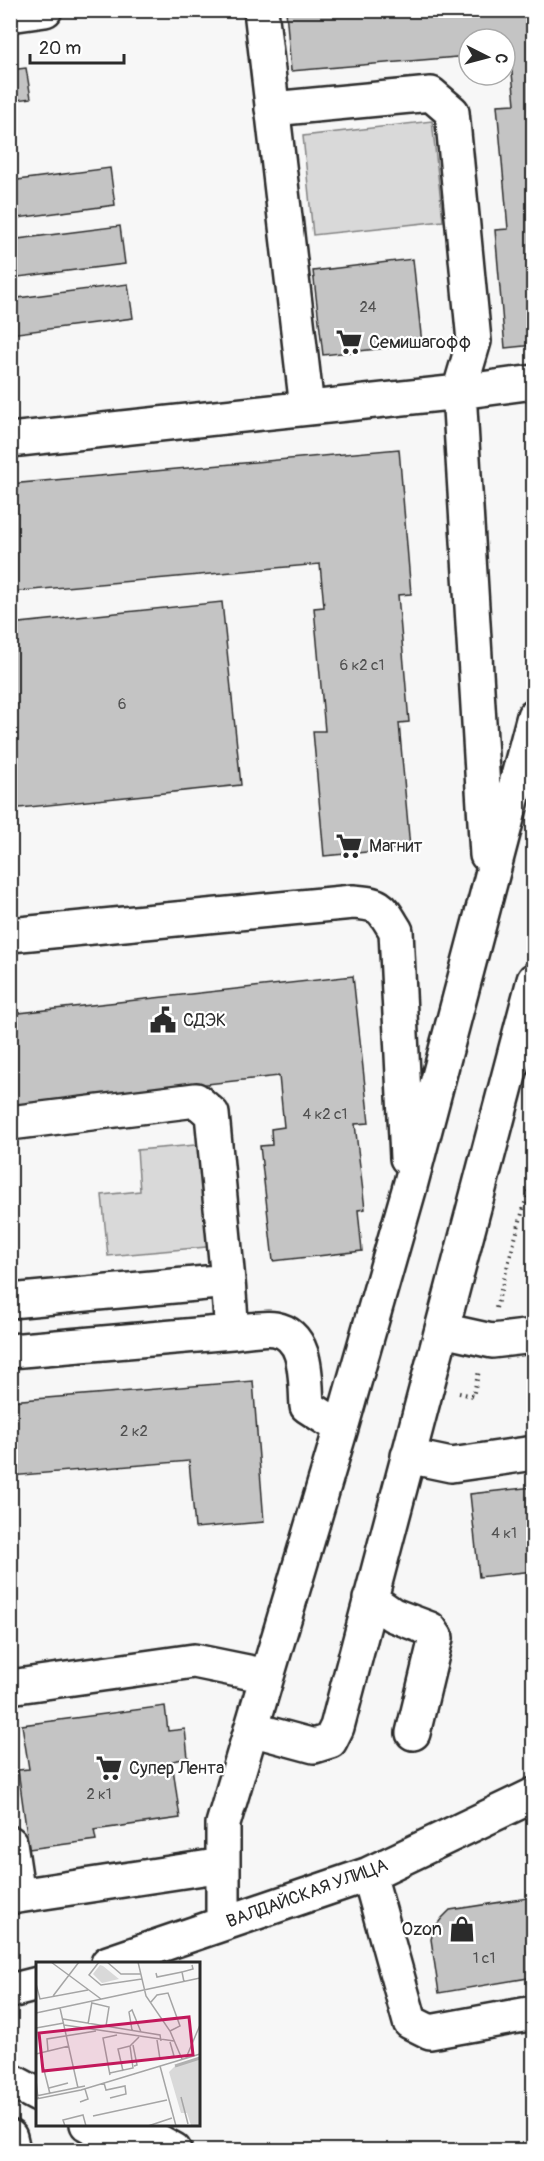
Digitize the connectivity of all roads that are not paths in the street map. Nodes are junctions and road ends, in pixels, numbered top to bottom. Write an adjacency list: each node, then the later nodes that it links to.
1 (45, 10): 3 (street)
2 (261, 10): 4 (street)
3 (10, 15)
4 (272, 109): 6 (street); 7 (street)
5 (534, 382): 6 (street)
6 (459, 392): 7 (street); 10 (street)
7 (307, 408): 8 (street)
8 (10, 440)
9 (534, 716): 10 (street)
10 (489, 884): 13 (street)
11 (10, 935): 14 (street)
12 (534, 980): 19 (street)
13 (453, 1019): 14 (street); 16 (street)
14 (401, 1021): 16 (street)
15 (10, 1123): 17 (street)
16 (409, 1190): 23 (street)
17 (228, 1281): 18 (street); 20 (street)
18 (10, 1300)
19 (442, 1330): 21 (street); 25 (street)
20 (232, 1332): 22 (street); 23 (street)
21 (534, 1336)
22 (10, 1351)
23 (341, 1428): 27 (street)
24 (534, 1453): 25 (street)
25 (408, 1456): 26 (street)
26 (370, 1599): 29 (street); 30 (street)
27 (267, 1676): 28 (street); 29 (street)
28 (10, 1687)
29 (251, 1729): 33 (street)
30 (413, 1733)
31 (534, 1795): 34 (street, ВАЛДАЙСКАЯ УЛИЦА)
32 (10, 1843): 33 (street)
33 (223, 1865): 35 (street)
34 (369, 1874): 35 (street, ВАЛДАЙСКАЯ УЛИЦА); 39 (street)
35 (223, 1923): 36 (street, ВАЛДАЙСКАЯ УЛИЦА)
36 (111, 1962)
37 (36, 1984): 38 (street)
38 (10, 1991)
39 (534, 2013)
40 (10, 2060): 41 (street)
41 (36, 2073)
42 (10, 2080): 43 (street)
43 (36, 2094)
44 (89, 2125): 48 (street)
45 (129, 2125): 49 (street)
46 (10, 2137): 47 (street)
47 (13, 2151)
48 (133, 2151)
49 (174, 2151)

